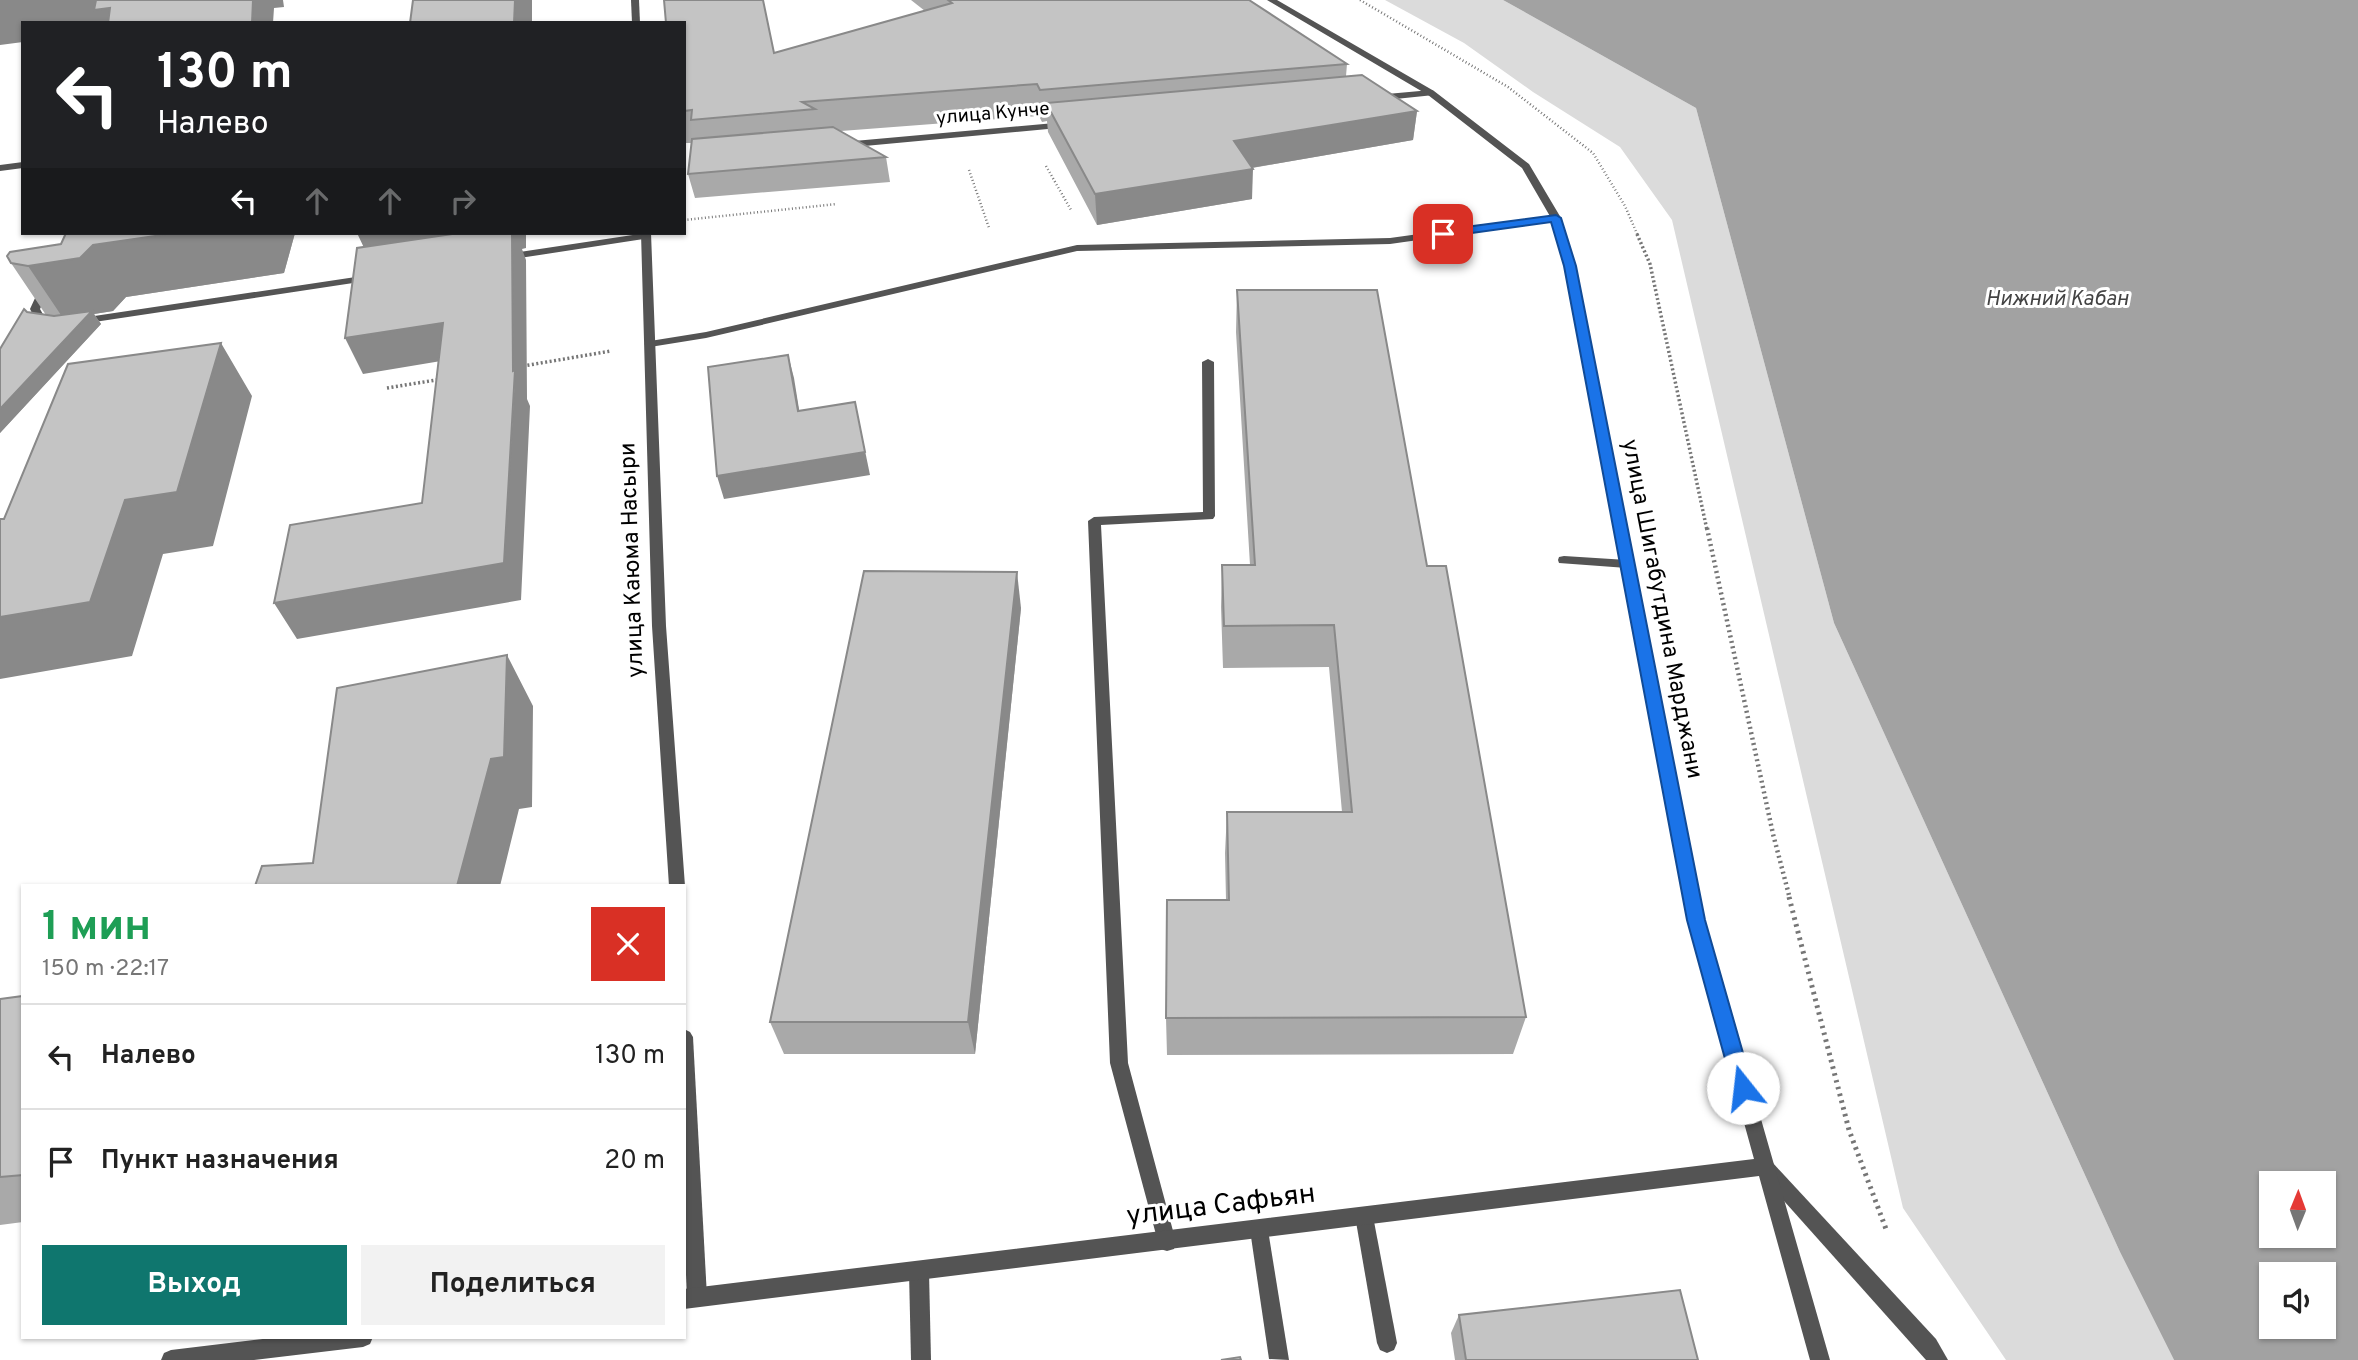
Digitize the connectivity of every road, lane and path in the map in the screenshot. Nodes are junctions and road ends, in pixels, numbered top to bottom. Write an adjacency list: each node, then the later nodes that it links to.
1 (635, 0): 4 (street)
2 (1271, 0): 5 (street, улица Шигабутдина Марджани)
3 (1360, 0): 35 (path)
4 (636, 21)
5 (1431, 93): 6 (street); 14 (street, улица Шигабутдина Марджани)
6 (1369, 98)
7 (1079, 124): 8 (street, улица Кунче)
8 (837, 145)
9 (966, 159): 20 (path)
10 (1043, 159): 18 (path)
11 (21, 165): 12 (street)
12 (0, 168)
13 (837, 204): 15 (path)
14 (1556, 218): 18 (street); 29 (street, улица Шигабутдина Марджани)
15 (686, 220)
16 (640, 235): 19 (street)
17 (646, 235): 23 (street, улица Каюма Насыри)
18 (1091, 248): 20 (street)
19 (490, 259)
20 (1002, 265): 23 (street)
21 (50, 276): 22 (street)
22 (382, 276)
23 (650, 344): 25 (path); 30 (street, улица Каюма Насыри)
24 (1208, 362): 36 (street)
25 (516, 367)
26 (451, 377): 27 (path)
27 (387, 387)
28 (1564, 560): 29 (street)
29 (1627, 564): 32 (street, улица Шигабутдина Марджани)
30 (677, 884)
31 (686, 1124): 38 (street)
32 (1765, 1166): 33 (street, улица Сафьян); 44 (street, улица Шигабутдина Марджани); 45 (street)
33 (1364, 1216): 34 (street, улица Сафьян); 40 (street)
34 (1259, 1230): 36 (street, улица Сафьян); 41 (street)
35 (1887, 1232)
36 (1167, 1242): 37 (street, улица Сафьян)
37 (919, 1272): 38 (street, улица Сафьян); 43 (street)
38 (690, 1298)
39 (346, 1339): 42 (street)
40 (1387, 1343)
41 (1279, 1359)
42 (171, 1360)
43 (921, 1360)
44 (1820, 1360)
45 (1938, 1360)

